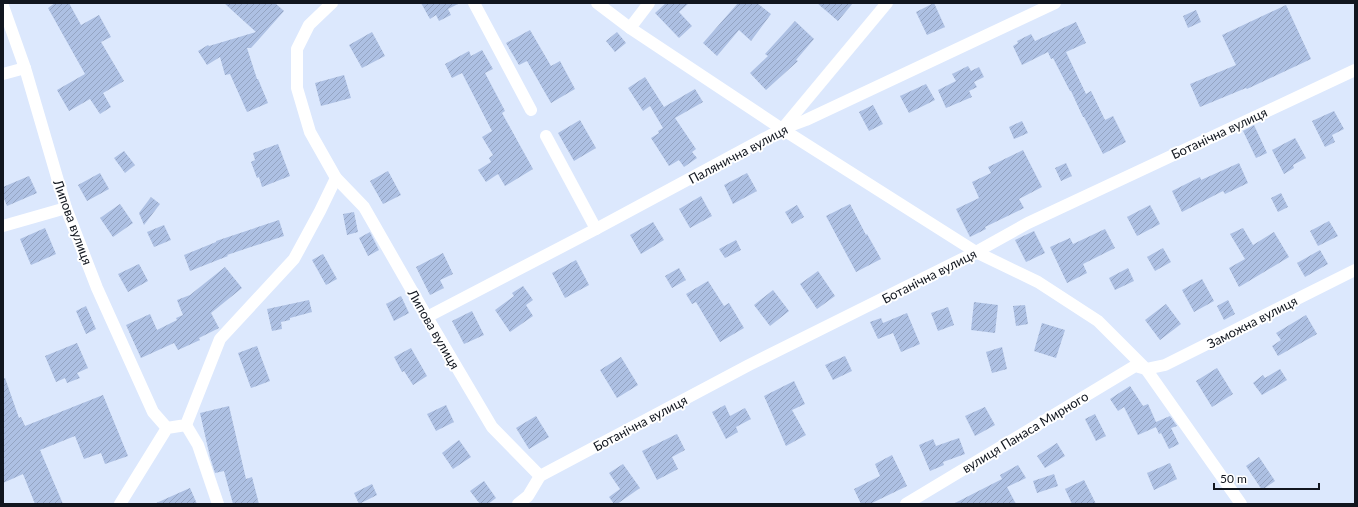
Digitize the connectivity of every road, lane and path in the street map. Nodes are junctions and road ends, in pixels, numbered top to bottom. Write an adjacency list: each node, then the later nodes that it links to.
1 (332, 3): 15 (street, Липова вулиця)
2 (474, 3): 12 (street)
3 (597, 3): 8 (street)
4 (649, 3): 8 (street)
5 (887, 3): 13 (street)
6 (1055, 3): 13 (street, Палянична вулиця)
7 (3, 6): 9 (street, Липова вулиця)
8 (630, 28): 13 (street)
9 (25, 68): 11 (street); 16 (street, Липова вулиця)
10 (1355, 70): 19 (street, Ботанічна вулиця)
11 (3, 74)
12 (531, 110)
13 (782, 129): 18 (street, Палянична вулиця); 19 (street)
14 (546, 136): 18 (street)
15 (336, 178): 21 (street, Липова вулиця); 23 (street)
16 (66, 208): 17 (street); 24 (street, Липова вулиця)
17 (3, 226)
18 (596, 229): 21 (street, Палянична вулиця)
19 (976, 252): 22 (street); 25 (street, Ботанічна вулиця)
20 (1355, 270): 22 (street, Заможна вулиця)
21 (427, 318): 25 (street, Липова вулиця)
22 (1146, 369): 29 (street, вулиця Панаса Мирного); 30 (street)
23 (186, 425): 24 (street); 27 (street)
24 (167, 428): 26 (street)
25 (540, 476): 28 (street)
26 (120, 504)
27 (218, 504)
28 (518, 504)
29 (906, 504)
30 (1241, 504)

